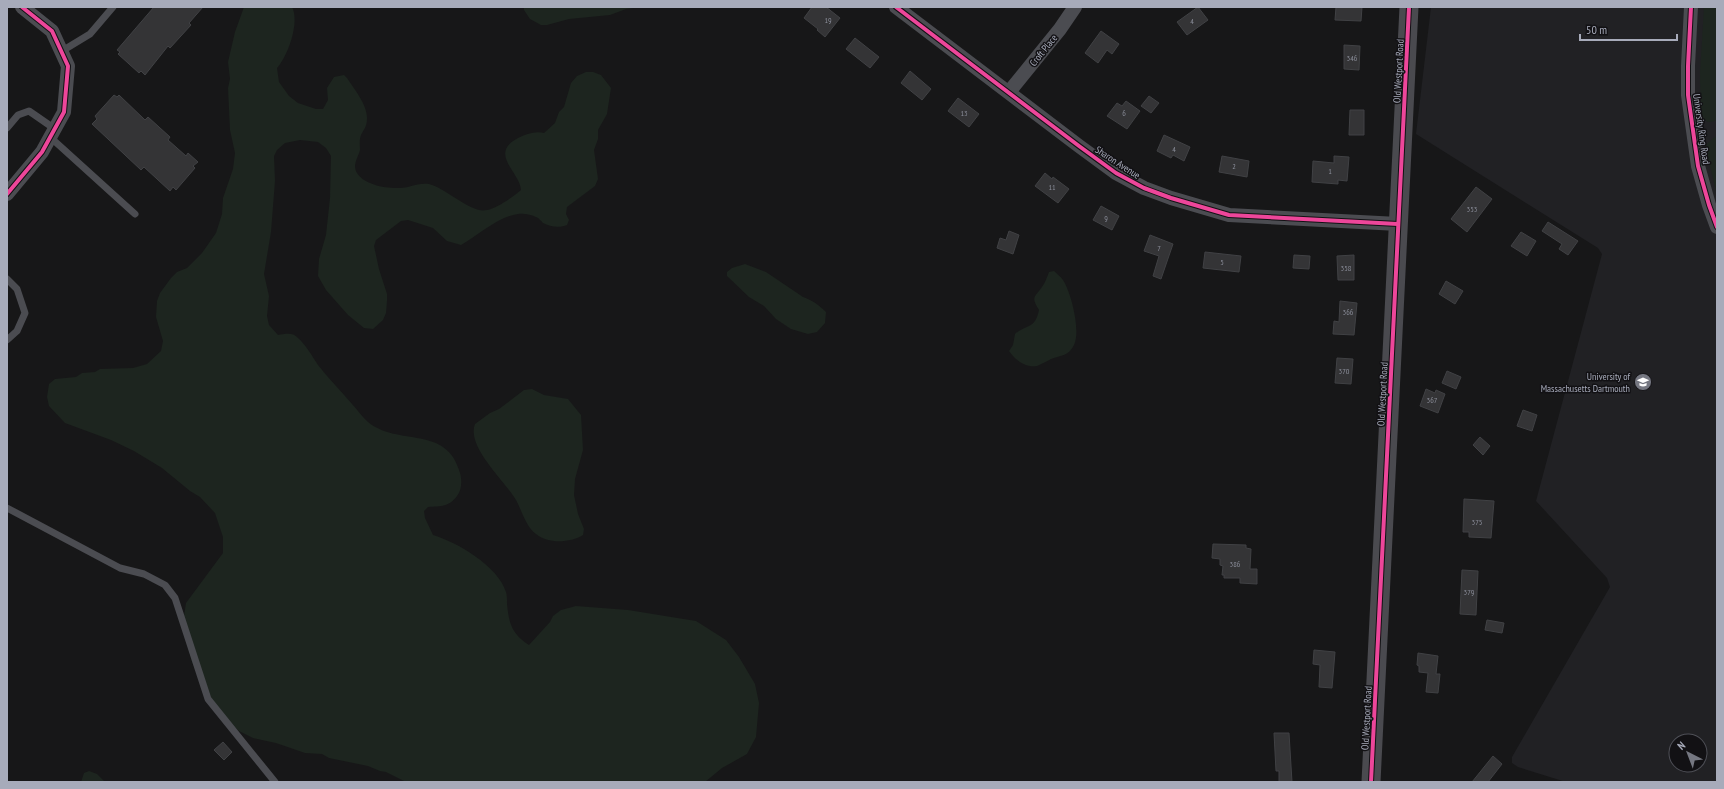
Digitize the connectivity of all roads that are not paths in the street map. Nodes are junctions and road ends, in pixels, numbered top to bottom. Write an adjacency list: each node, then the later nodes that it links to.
1 (22, 7): 7 (street)
2 (113, 7): 7 (lane)
3 (896, 7): 8 (street, Sharon Avenue)
4 (1075, 7): 8 (street, Croft Place)
5 (1409, 7): 13 (main road, Old Westport Road)
6 (1691, 7): 14 (street, University Ring Road)
7 (62, 51): 10 (street)
8 (1009, 92): 13 (street, Sharon Avenue)
9 (7, 128): 10 (lane)
10 (52, 133): 11 (street); 12 (lane)
11 (7, 194)
12 (135, 214)
13 (1398, 224): 19 (main road, Old Westport Road)
14 (1717, 227)
15 (7, 279): 16 (lane)
16 (7, 340)
17 (7, 508): 18 (lane)
18 (275, 782)
19 (1371, 782)

